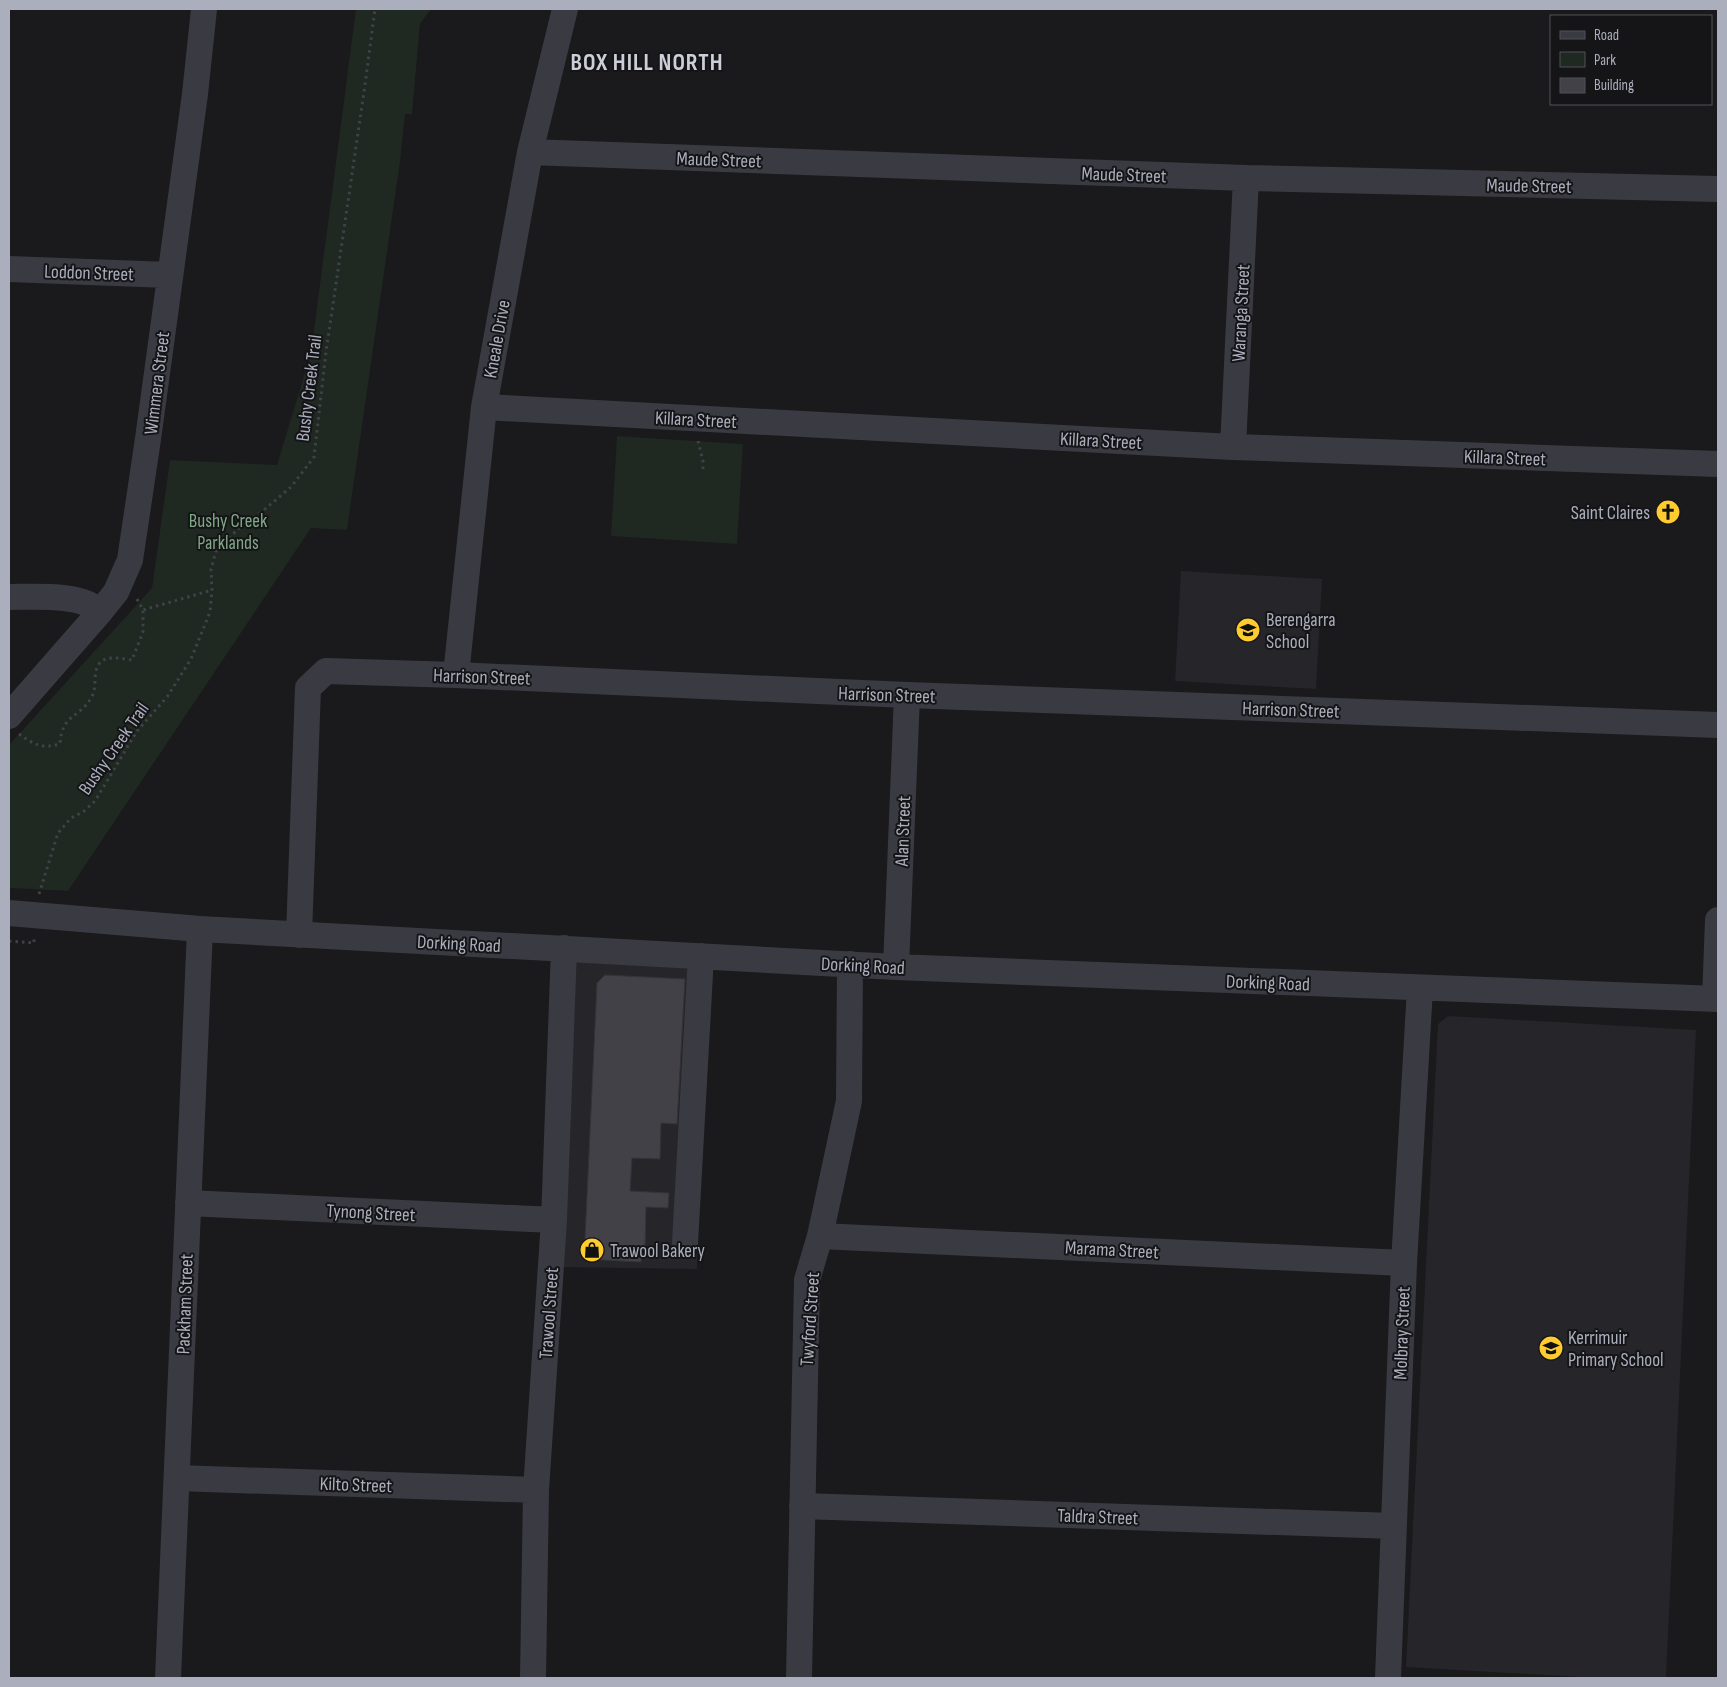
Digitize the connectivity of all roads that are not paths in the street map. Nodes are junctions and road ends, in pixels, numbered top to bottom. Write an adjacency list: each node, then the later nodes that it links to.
1 (204, 9): 7 (street, Wimmera Street)
2 (565, 9): 3 (street, Kneale Drive)
3 (530, 152): 4 (street, Maude Street); 8 (street, Kneale Drive)
4 (1246, 178): 5 (street, Maude Street); 9 (street, Waranga Street)
5 (1718, 189)
6 (9, 269): 7 (street, Loddon Street)
7 (169, 276): 12 (street, Wimmera Street)
8 (484, 408): 9 (street, Killara Street); 13 (street, Kneale Drive)
9 (1233, 447): 10 (street, Killara Street)
10 (1718, 464)
11 (9, 596): 12 (street)
12 (100, 612): 15 (street, Wimmera Street)
13 (456, 675): 14 (street, Harrison Street); 20 (street, Harrison Street)
14 (908, 695): 16 (street, Harrison Street); 24 (street, Alan Street)
15 (12, 724)
16 (1718, 725)
17 (9, 914): 19 (street, Dorking Road)
18 (1718, 920): 26 (street)
19 (200, 929): 20 (street, Dorking Road); 27 (street, Packham Street)
20 (299, 935): 21 (street, Dorking Road)
21 (564, 948): 22 (street, Dorking Road); 28 (street, Trawool Street)
22 (700, 956): 23 (street, Dorking Road); 30 (street)
23 (850, 964): 24 (street, Dorking Road); 29 (street, Twyford Street)
24 (896, 967): 25 (street, Dorking Road)
25 (1420, 988): 26 (street, Dorking Road); 31 (street, Molbray Street)
26 (1717, 999)
27 (188, 1203): 28 (street, Tynong Street); 32 (street, Packham Street)
28 (554, 1220): 33 (street, Trawool Street)
29 (820, 1236): 31 (street, Marama Street); 34 (street, Twyford Street)
30 (686, 1243)
31 (1404, 1263): 35 (street, Molbray Street)
32 (176, 1478): 33 (street, Kilto Street); 36 (street, Packham Street)
33 (536, 1490): 37 (street, Trawool Street)
34 (802, 1506): 35 (street, Taldra Street); 38 (street, Twyford Street)
35 (1393, 1526): 39 (street, Molbray Street)
36 (168, 1678)
37 (533, 1678)
38 (799, 1678)
39 (1388, 1678)

